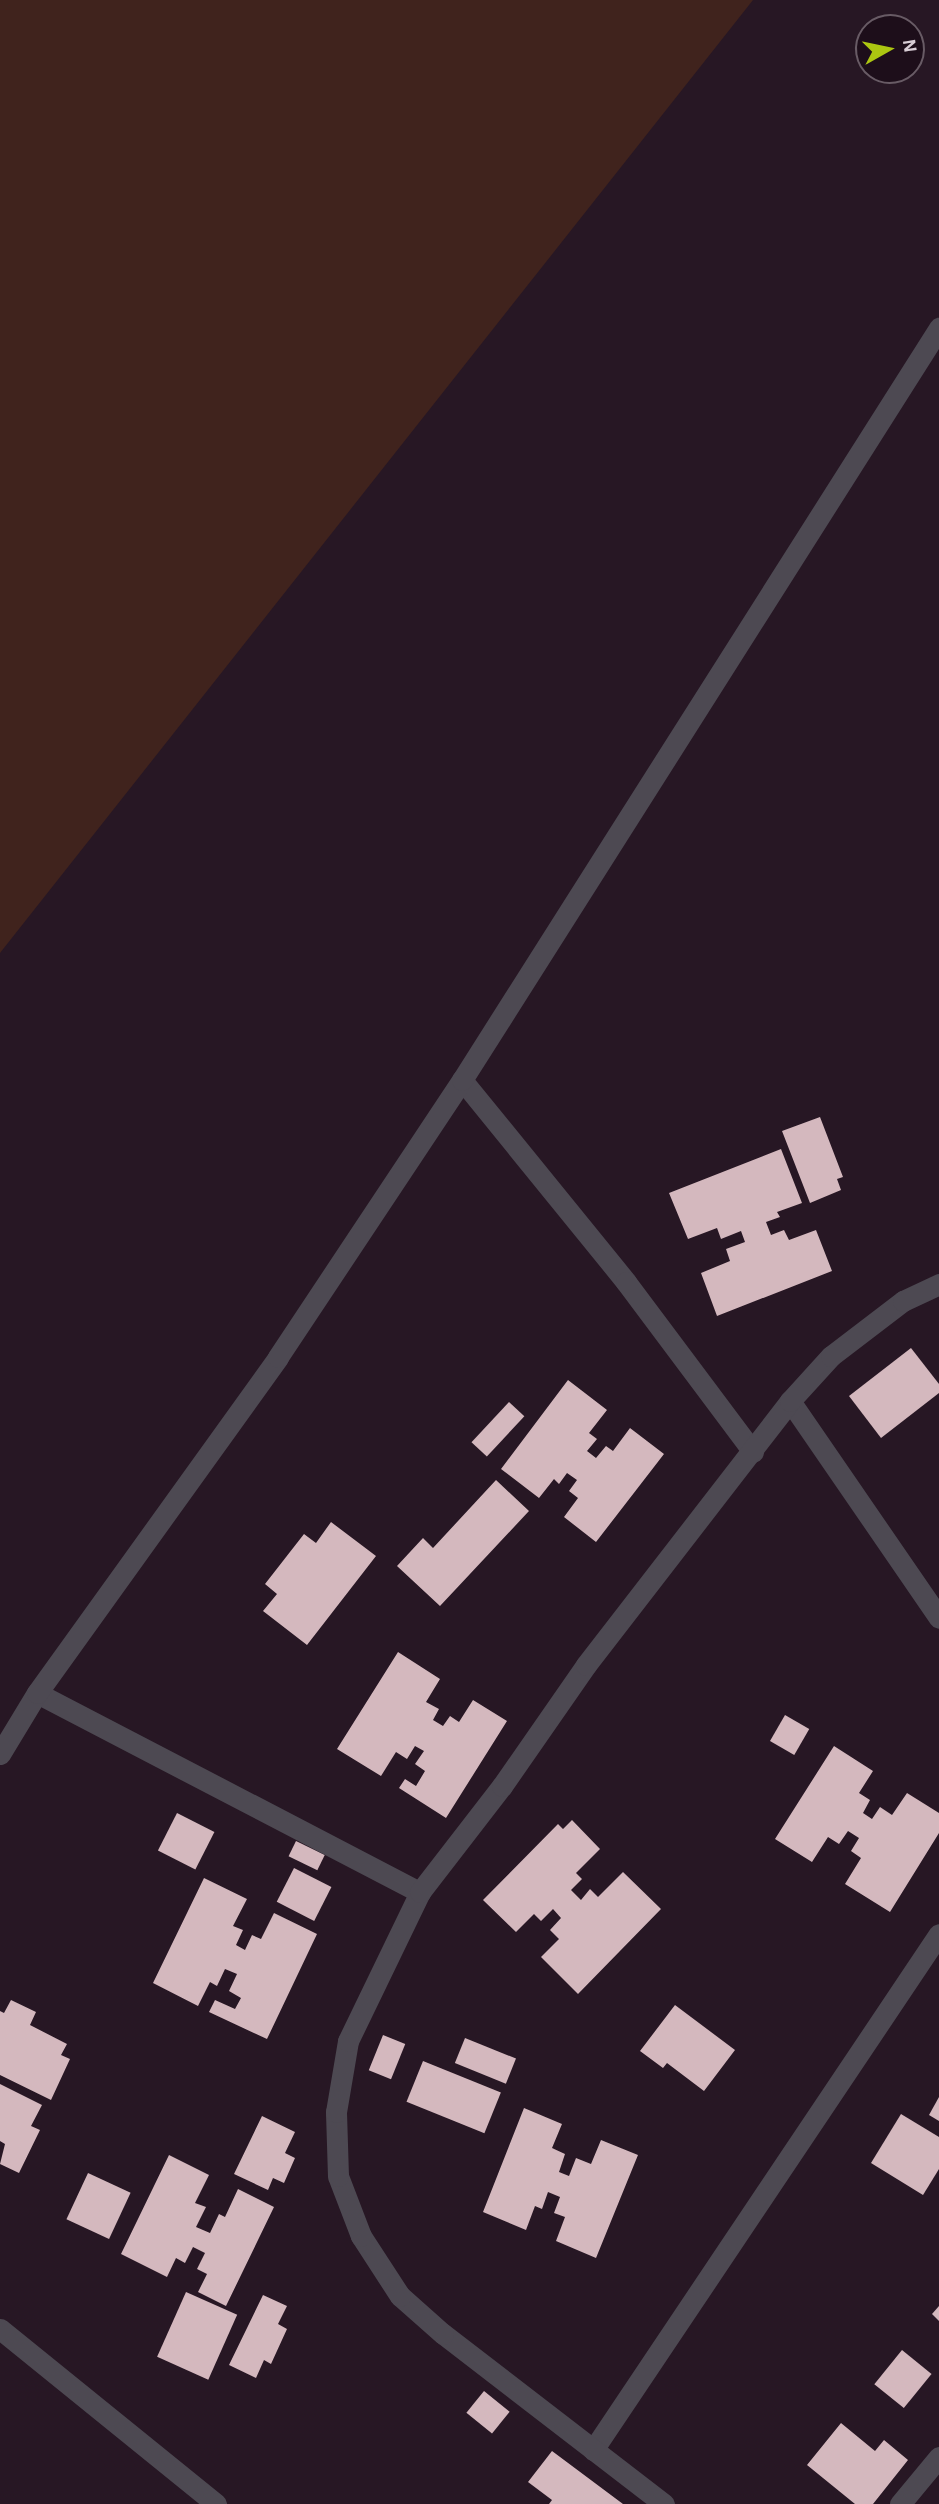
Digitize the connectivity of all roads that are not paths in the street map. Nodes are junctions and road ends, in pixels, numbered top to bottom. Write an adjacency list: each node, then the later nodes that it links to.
1 (939, 328): 2 (street)
2 (462, 1080): 5 (street); 7 (street)
3 (939, 1284): 4 (street)
4 (790, 1401): 5 (street); 6 (street)
5 (753, 1452): 9 (street)
6 (939, 1618)
7 (37, 1693): 8 (street); 9 (street)
8 (0, 1754)
9 (420, 1892): 12 (street)
10 (939, 1934): 12 (street)
11 (0, 2329): 14 (street)
12 (593, 2450): 15 (street)
13 (939, 2458): 16 (street)
14 (216, 2504)
15 (664, 2504)
16 (900, 2504)

